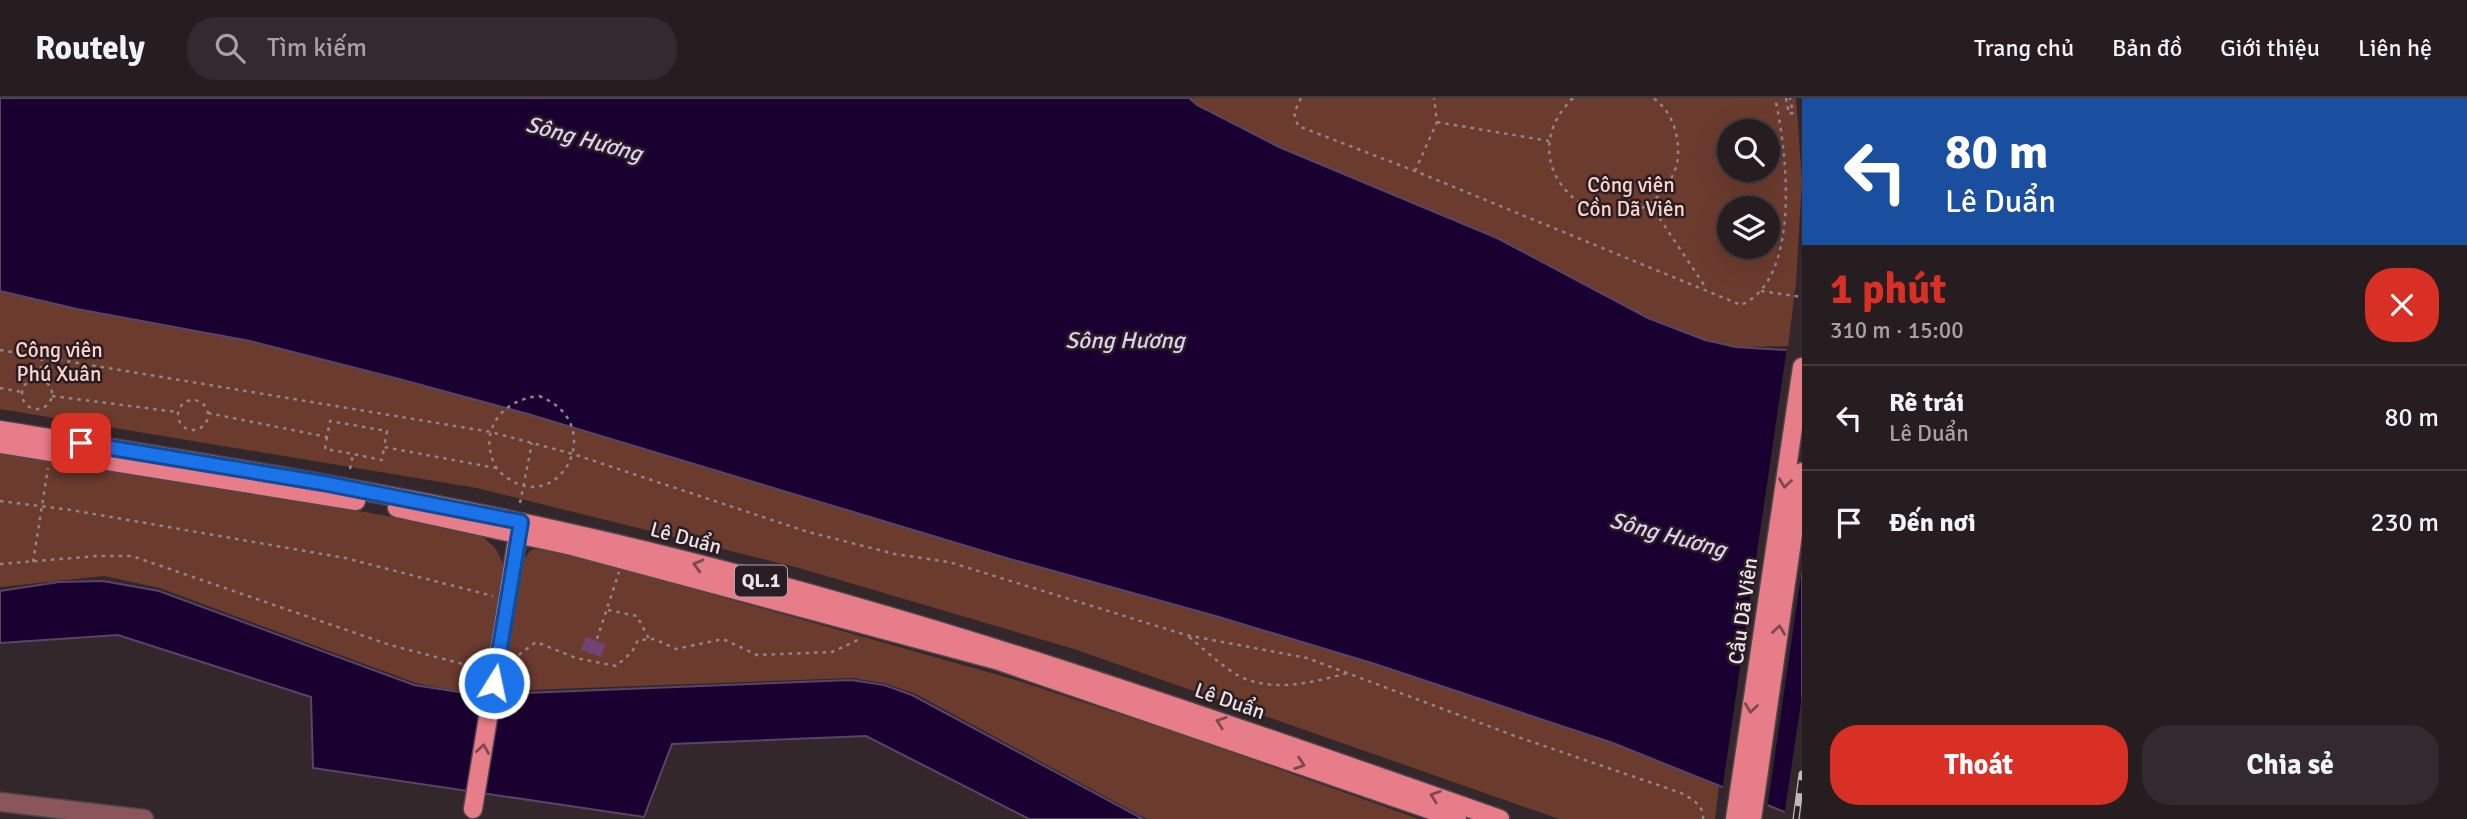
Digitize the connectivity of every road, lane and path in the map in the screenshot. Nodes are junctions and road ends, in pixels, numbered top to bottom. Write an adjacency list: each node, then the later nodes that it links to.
1 (1301, 98): 10 (path)
2 (1434, 98): 8 (path)
3 (1573, 98): 9 (path)
4 (1653, 98): 7 (path)
5 (1666, 98): 7 (path)
6 (1774, 98): 13 (path)
7 (1660, 103): 11 (path)
8 (1437, 122): 9 (path); 10 (path)
9 (1549, 141): 11 (path)
10 (1415, 171): 12 (path)
11 (1650, 204): 12 (path)
12 (1706, 288): 13 (path)
13 (1761, 291): 14 (path)
14 (1802, 297)
15 (0, 350): 16 (path)
16 (42, 357): 18 (path); 27 (path)
17 (1802, 367): 61 (main road, Cầu Dã Viên, one-way to 61)
18 (40, 379): 20 (path); 21 (path)
19 (0, 388): 20 (path)
20 (22, 392): 22 (path)
21 (52, 396): 22 (path); 23 (path)
22 (35, 409): 25 (path)
23 (177, 412): 24 (path); 24 (path)
24 (208, 414): 28 (path)
25 (33, 419)
26 (0, 430): 41 (main road, Lê Duẩn / QL.1)
27 (491, 432): 29 (path); 33 (path); 35 (path)
28 (327, 437): 31 (path); 32 (path)
29 (532, 443): 33 (path); 38 (path)
30 (0, 444): 41 (main road, Lê Duẩn / QL.1)
31 (384, 447): 32 (path); 35 (path)
32 (353, 454): 36 (path)
33 (573, 454): 38 (path); 48 (path)
34 (48, 467): 40 (path)
35 (496, 468): 38 (path)
36 (350, 469)
37 (1802, 472): 62 (main road, Cầu Dã Viên, one-way to 37)
38 (524, 486): 41 (path)
39 (0, 501): 40 (path)
40 (42, 506): 42 (path); 45 (path)
41 (520, 520): 55 (main road, one-way to 41); 58 (main road, Lê Duẩn / QL.1, one-way to 58); 59 (main road, Lê Duẩn / QL.1, one-way to 41)
42 (33, 562): 43 (path); 52 (path)
43 (0, 564)
44 (621, 569): 46 (path)
45 (493, 596)
46 (607, 610): 49 (path); 50 (path)
47 (867, 635): 50 (path)
48 (1186, 635): 53 (path); 53 (path)
49 (597, 639)
50 (649, 639): 51 (path)
51 (504, 667)
52 (484, 669)
53 (1348, 673): 60 (path)
54 (0, 802): 56 (street)
55 (473, 809)
56 (120, 817): 57 (street)
57 (144, 819)
58 (1457, 819)
59 (1500, 819)
60 (1703, 819)
61 (1734, 819)
62 (1752, 819)

